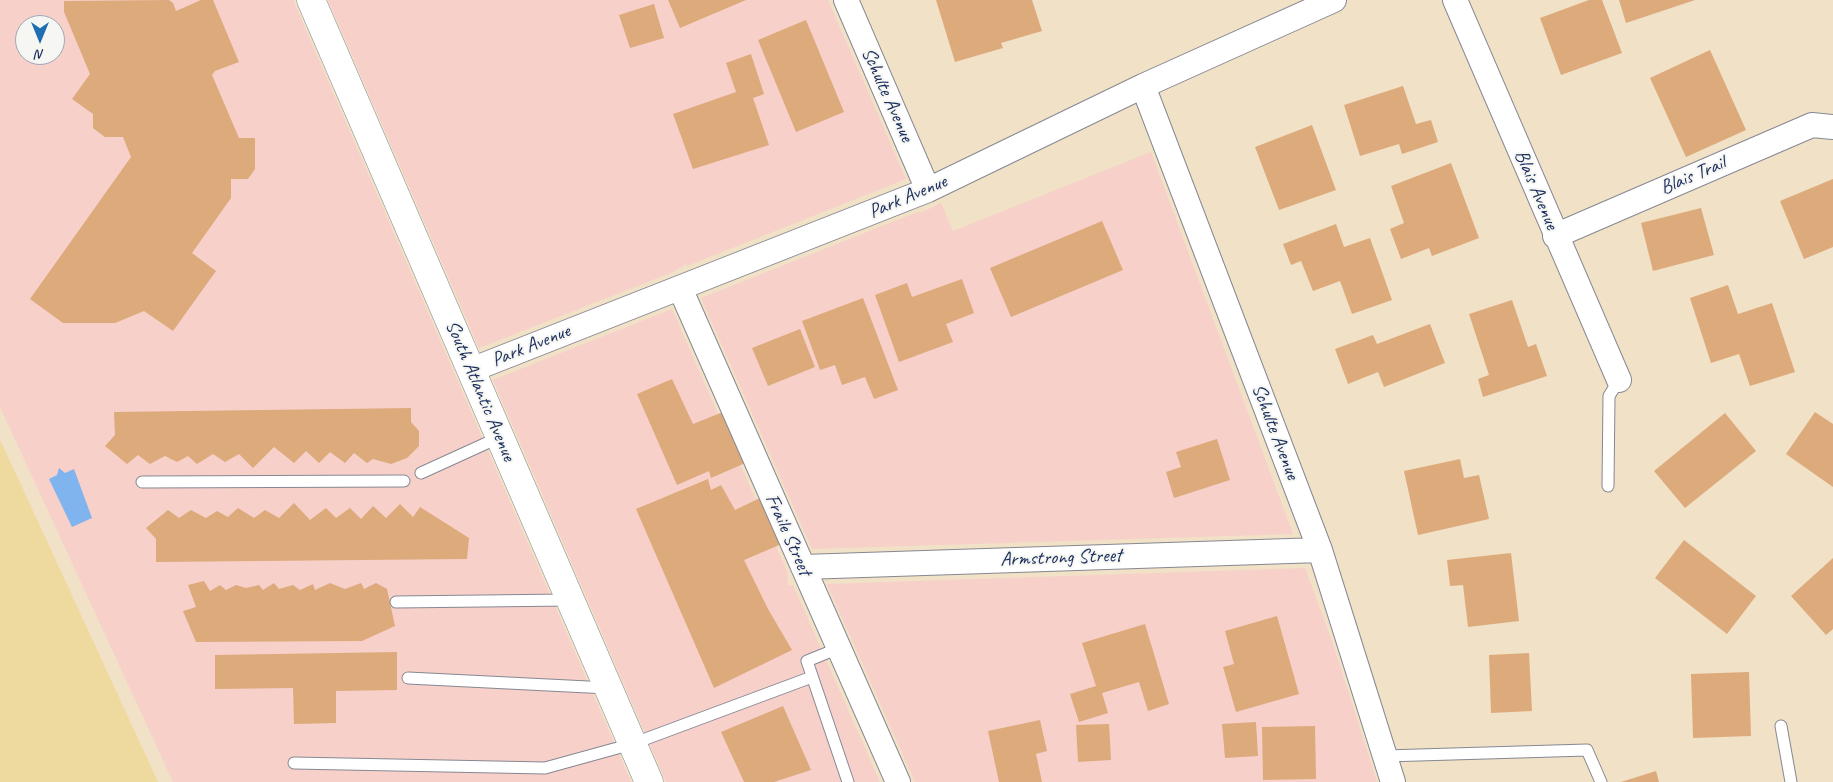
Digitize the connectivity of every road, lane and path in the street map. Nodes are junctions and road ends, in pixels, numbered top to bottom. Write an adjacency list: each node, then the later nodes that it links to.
1 (311, 0): 10 (main road, South Atlantic Avenue)
2 (846, 0): 7 (street, Schulte Avenue)
3 (1334, 0): 5 (street, Park Avenue)
4 (1455, 0): 8 (street, Blais Avenue)
5 (1144, 86): 7 (street, Park Avenue); 17 (street, Schulte Avenue)
6 (1833, 127): 8 (street, Blais Trail)
7 (928, 190): 9 (street, Park Avenue)
8 (1555, 236): 11 (street, Blais Avenue)
9 (680, 288): 10 (street, Park Avenue); 18 (street, Fraile Street)
10 (471, 370): 12 (main road, South Atlantic Avenue)
11 (1619, 380): 16 (lane)
12 (500, 437): 13 (lane); 19 (main road, South Atlantic Avenue)
13 (421, 473)
14 (404, 481): 15 (lane)
15 (142, 482)
16 (1608, 486)
17 (1320, 550): 18 (street, Armstrong Street); 27 (street, Schulte Avenue)
18 (803, 567): 21 (street, Fraile Street)
19 (569, 600): 20 (lane); 24 (main road, South Atlantic Avenue)
20 (396, 602)
21 (839, 648): 22 (lane); 31 (street, Fraile Street)
22 (812, 677): 26 (lane); 30 (lane)
23 (408, 678): 24 (lane)
24 (608, 688): 26 (main road, South Atlantic Avenue)
25 (1781, 726): 34 (lane)
26 (632, 744): 28 (lane); 29 (main road, South Atlantic Avenue)
27 (1385, 756): 32 (street, Schulte Avenue); 33 (lane)
28 (294, 763)
29 (649, 782)
30 (848, 782)
31 (898, 782)
32 (1393, 782)
33 (1601, 782)
34 (1792, 782)

